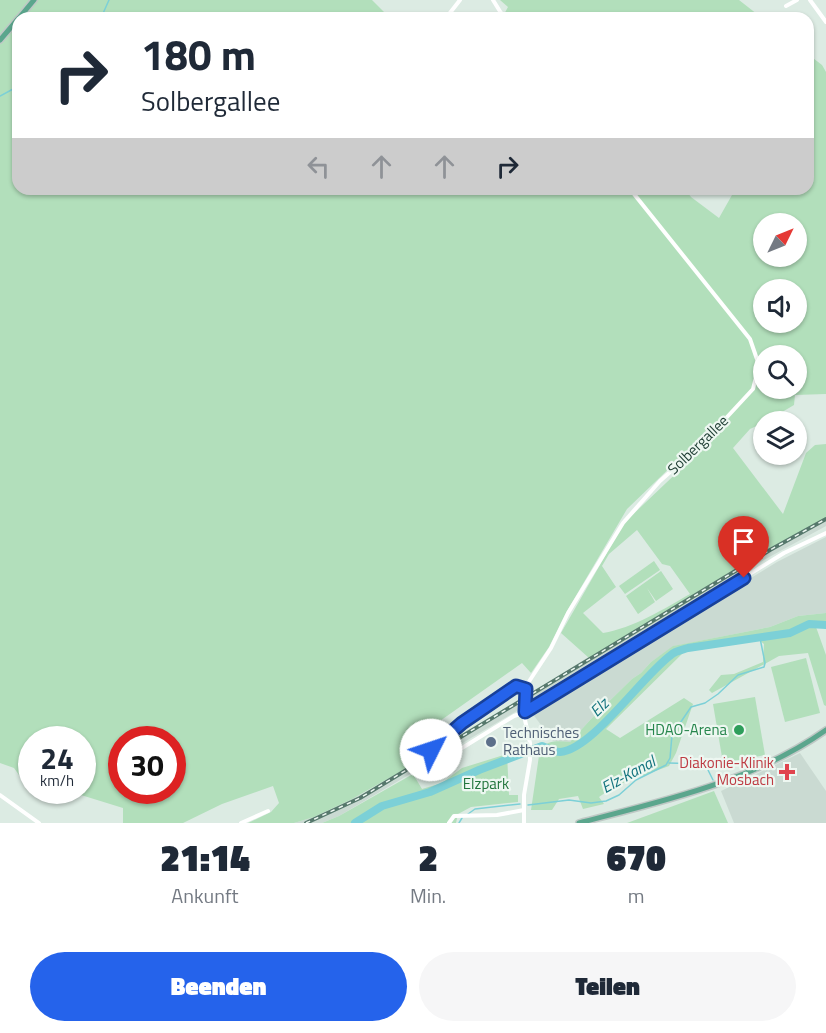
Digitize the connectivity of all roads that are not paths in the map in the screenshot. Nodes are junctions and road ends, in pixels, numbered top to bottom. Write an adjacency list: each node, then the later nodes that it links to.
1 (34, 0): 7 (main road)
2 (460, 0): 8 (street)
3 (493, 0): 9 (street)
4 (797, 0): 6 (street)
5 (810, 0): 10 (street)
6 (786, 6)
7 (25, 12)
8 (451, 12)
9 (501, 12)
10 (826, 22)
11 (12, 27): 12 (main road)
12 (0, 40)
13 (635, 195): 15 (street, Solbergallee)
14 (826, 533): 16 (street)
15 (526, 689): 16 (street, Solbergallee); 18 (street)
16 (525, 712): 19 (street); 21 (street, Solbergallee)
17 (826, 730): 27 (main road)
18 (420, 756)
19 (428, 769)
20 (0, 795): 23 (street)
21 (524, 810): 25 (street); 26 (street, Solbergallee)
22 (268, 811): 24 (street)
23 (39, 823)
24 (241, 823)
25 (449, 823)
26 (524, 823)
27 (579, 823)

